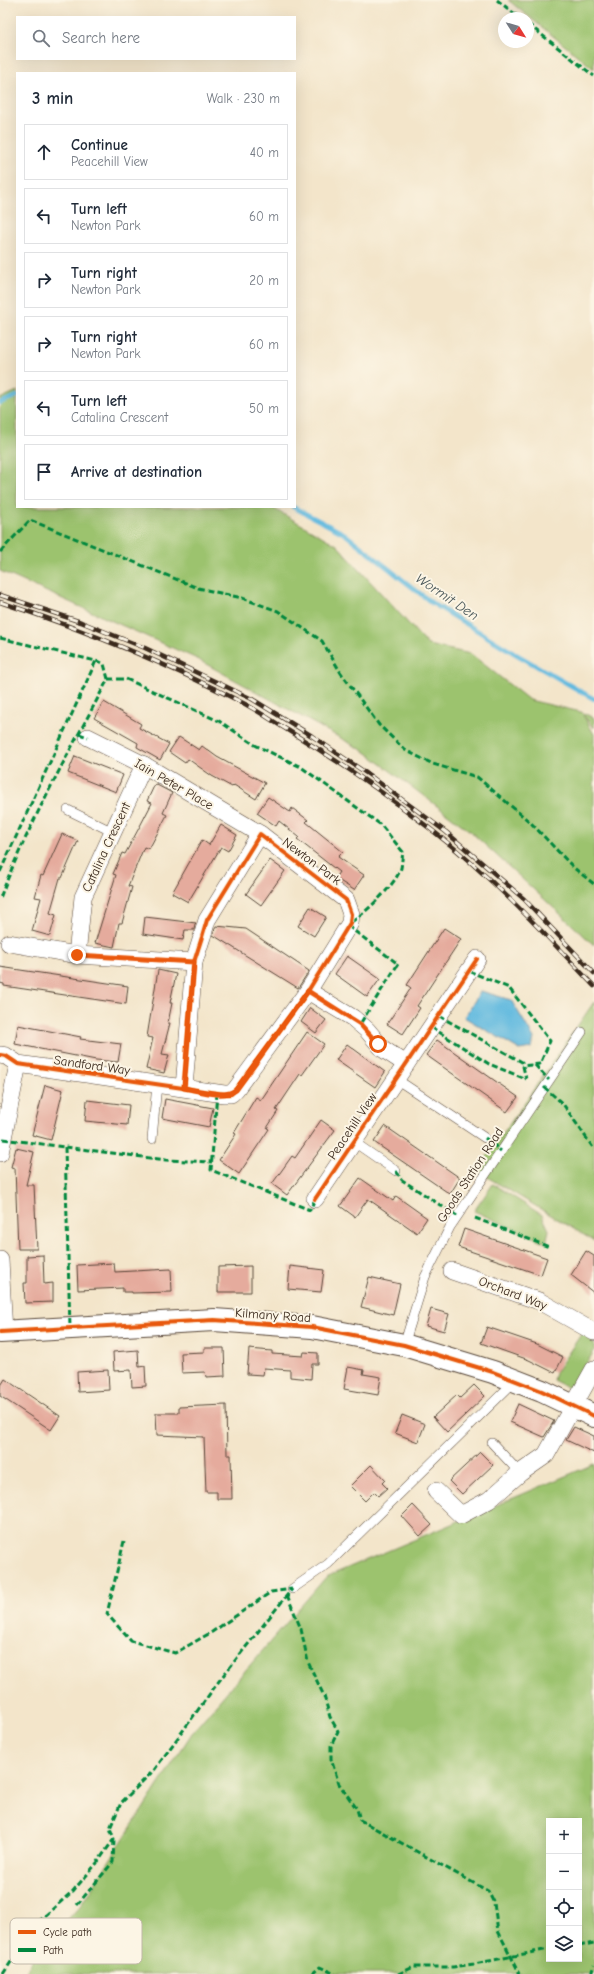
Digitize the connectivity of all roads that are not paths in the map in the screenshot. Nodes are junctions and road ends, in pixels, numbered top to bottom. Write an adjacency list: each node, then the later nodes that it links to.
1 (88, 737): 2 (street, Iain Peter Place)
2 (144, 765): 4 (street, Catalina Crescent); 5 (street, Iain Peter Place)
3 (68, 810): 4 (lane)
4 (113, 832): 7 (street, Catalina Crescent)
5 (260, 834): 9 (street); 10 (street, Newton Park)
6 (9, 943): 7 (street)
7 (77, 955): 9 (street)
8 (477, 959): 14 (street, Peacehill View)
9 (194, 962): 17 (street)
10 (308, 991): 14 (street); 17 (street, Newton Park)
11 (582, 1032): 28 (lane, Goods Station Road)
12 (0, 1055): 13 (street, Sandford Way)
13 (18, 1064): 16 (street, Sandford Way); 21 (street)
14 (406, 1064): 15 (street, Peacehill View)
15 (396, 1079): 18 (lane); 20 (street, Peacehill View)
16 (157, 1084): 17 (street, Sandford Way); 19 (lane)
17 (184, 1088)
18 (485, 1138)
19 (152, 1139)
20 (354, 1142): 22 (lane); 23 (street, Peacehill View)
21 (0, 1153)
22 (396, 1171)
23 (315, 1198)
24 (0, 1260): 26 (street)
25 (452, 1271): 27 (street, Orchard Way)
26 (2, 1332): 28 (main road, Kilmany Road)
27 (594, 1332)
28 (404, 1345): 30 (main road, Kilmany Road)
29 (594, 1369): 31 (street)
30 (516, 1380): 31 (main road, Kilmany Road); 36 (lane)
31 (566, 1403): 32 (main road, Kilmany Road); 34 (street)
32 (594, 1416)
33 (492, 1443): 34 (lane)
34 (520, 1473): 35 (street)
35 (436, 1491)
36 (292, 1589)

